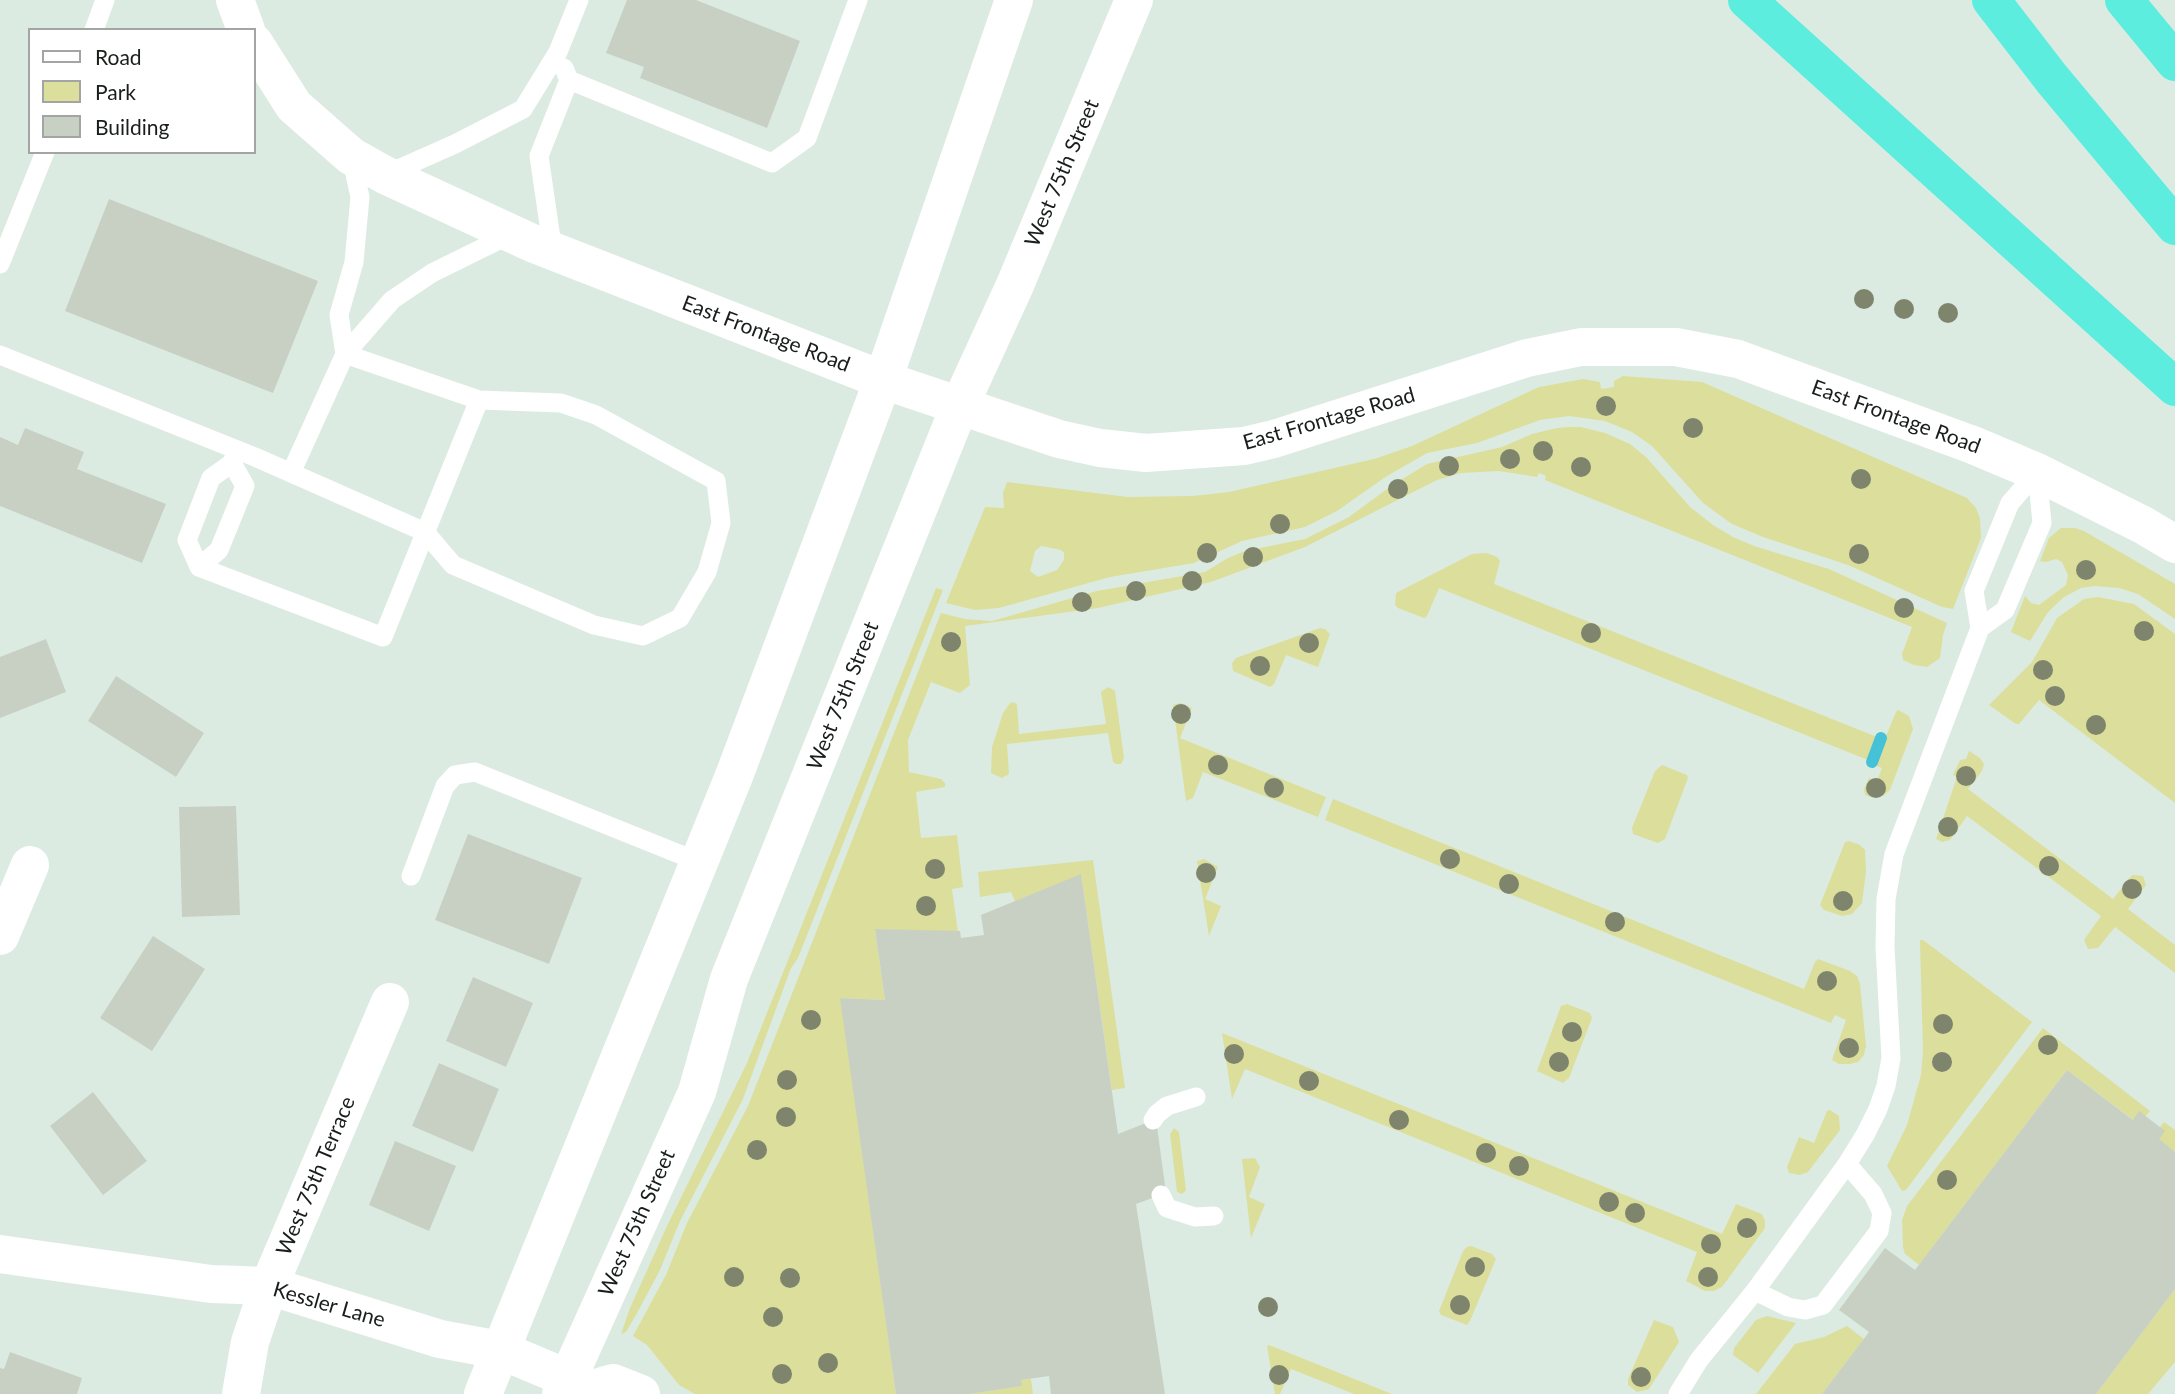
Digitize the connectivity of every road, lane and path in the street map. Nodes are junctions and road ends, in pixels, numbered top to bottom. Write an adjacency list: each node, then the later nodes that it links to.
1 (106, 0): 10 (lane)
2 (235, 0): 11 (street)
3 (579, 0): 13 (lane)
4 (1014, 0): 25 (street)
5 (1133, 0): 28 (street, West 75th Street)
6 (1747, 0): 26 (highway)
7 (1991, 0): 19 (highway)
8 (2124, 0): 14 (highway)
9 (852, 2): 15 (lane)
10 (95, 28)
11 (245, 28)
12 (256, 46): 17 (street, East Frontage Road)
13 (558, 52): 15 (lane); 18 (lane)
14 (2175, 62)
15 (569, 80): 21 (lane)
16 (44, 154): 22 (lane)
17 (351, 156): 18 (street, East Frontage Road); 23 (lane)
18 (386, 175): 20 (street, East Frontage Road)
19 (2175, 226)
20 (510, 234): 21 (street, East Frontage Road); 23 (lane)
21 (553, 251): 25 (street, East Frontage Road)
22 (0, 264)
23 (345, 354): 27 (lane); 31 (lane)
24 (0, 355): 29 (lane)
25 (883, 380): 28 (street, East Frontage Road); 36 (street)
26 (2175, 387)
27 (479, 400): 32 (lane); 32 (lane)
28 (960, 405): 30 (street, East Frontage Road); 50 (street, West 75th Street)
29 (235, 457): 31 (lane); 34 (lane); 34 (lane)
30 (2037, 472): 33 (street, East Frontage Road); 35 (lane); 35 (lane)
31 (291, 473): 32 (lane)
32 (425, 532): 34 (lane)
33 (2175, 544)
34 (199, 567)
35 (1980, 628): 43 (lane)
36 (699, 862): 38 (lane); 49 (street)
37 (30, 865): 39 (street)
38 (411, 876)
39 (0, 936)
40 (390, 1002): 47 (street, West 75th Terrace)
41 (1196, 1097): 42 (lane)
42 (1153, 1120)
43 (1847, 1164): 48 (lane); 48 (lane)
44 (1161, 1195): 45 (lane)
45 (1214, 1216)
46 (0, 1254): 47 (street, Kessler Lane)
47 (269, 1286): 49 (street, Kessler Lane); 51 (street, West 75th Terrace)
48 (1755, 1292): 54 (lane)
49 (500, 1350): 50 (street, Kessler Lane); 52 (street)
50 (579, 1389): 53 (street)
51 (241, 1394)
52 (483, 1394)
53 (641, 1394)
54 (1678, 1394)

